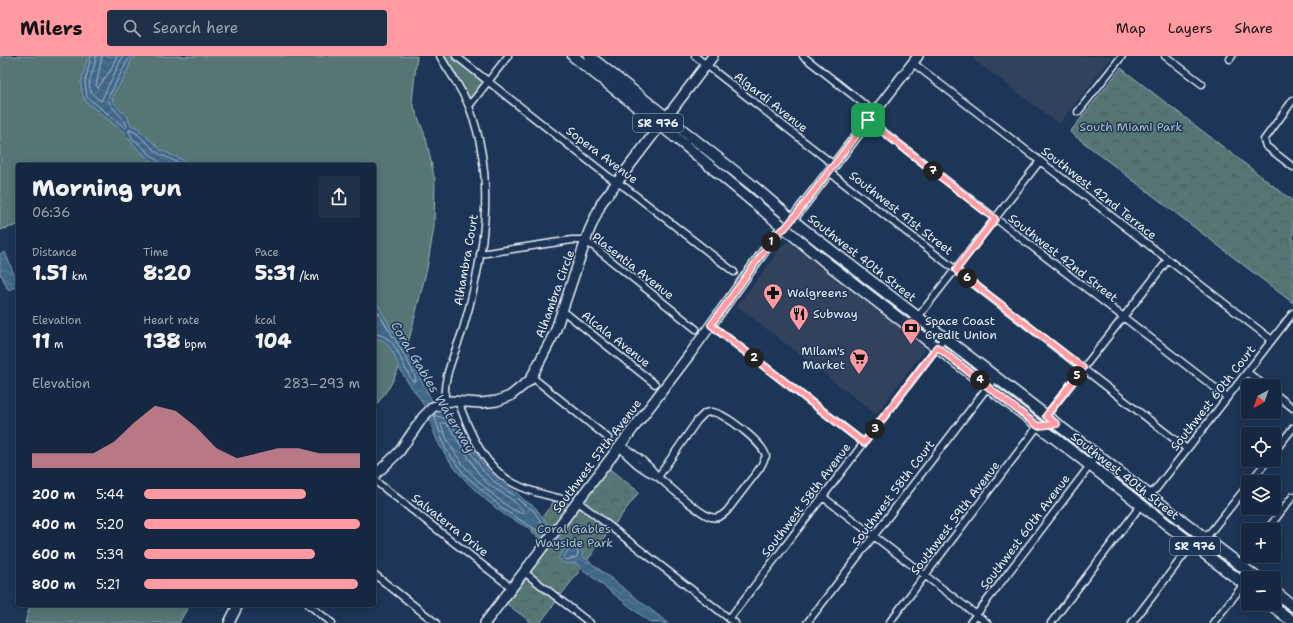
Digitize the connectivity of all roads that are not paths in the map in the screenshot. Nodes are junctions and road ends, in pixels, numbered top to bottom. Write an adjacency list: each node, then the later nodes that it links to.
1 (440, 56): 16 (street, Alhambra Court)
2 (456, 56): 13 (street, Sopera Avenue)
3 (508, 56): 13 (street)
4 (573, 56): 19 (main road, Southwest 40th Street / SR 976)
5 (589, 56): 19 (main road, Southwest 40th Street / SR 976)
6 (695, 56): 12 (street, Algardi Avenue)
7 (713, 56): 12 (main road, Alhambra Circle)
8 (803, 56): 17 (street)
9 (1122, 56): 18 (street)
10 (1165, 56): 14 (street)
11 (914, 59): 17 (main road, Southwest 57th Avenue); 21 (street, Southwest 42nd Terrace)
12 (706, 65): 19 (main road, Alhambra Circle); 23 (street, Algardi Avenue)
13 (488, 81): 16 (street); 24 (street, Sopera Avenue)
14 (1202, 84)
15 (1293, 100): 22 (street)
16 (469, 106): 29 (street, Alhambra Court)
17 (874, 112): 20 (main road, Southwest 57th Avenue)
18 (1078, 112)
19 (663, 120): 24 (main road, Alhambra Circle); 26 (main road, Southwest 40th Street / SR 976); 27 (main road, Southwest 40th Street / SR 976)
20 (868, 120): 23 (main road, Southwest 57th Avenue); 25 (street, Southwest 42nd Street)
21 (1040, 161): 25 (street); 30 (street, Southwest 42nd Terrace)
22 (1293, 167)
23 (831, 168): 26 (main road, Southwest 57th Avenue); 31 (street, Southwest 41st Street)
24 (617, 182): 28 (main road, Alhambra Circle); 32 (street, Sopera Avenue)
25 (995, 219): 31 (street); 40 (street, Southwest 42nd Street)
26 (792, 220): 27 (main road, Southwest 57th Avenue); 33 (main road, Southwest 40th Street / SR 976)
27 (785, 228): 34 (main road, Southwest 40th Street / SR 976); 41 (main road, Southwest 57th Avenue)
28 (586, 242): 29 (street, Plasentia Avenue); 37 (main road, Alhambra Circle); 42 (street, Plasentia Avenue)
29 (480, 254): 56 (street, Alhambra Court)
30 (1168, 260): 40 (street); 44 (street, Southwest 42nd Terrace)
31 (956, 270): 39 (street); 46 (street, Southwest 41st Street)
32 (734, 272)
33 (891, 296): 34 (main road); 35 (main road, Southwest 40th Street / SR 976)
34 (874, 299): 36 (main road, Southwest 40th Street / SR 976)
35 (900, 303): 36 (main road); 39 (main road, Southwest 40th Street / SR 976)
36 (882, 306): 45 (main road, Southwest 40th Street / SR 976)
37 (563, 311): 49 (main road, Alhambra Circle); 51 (street, Alcala Avenue)
38 (1293, 313): 44 (street, Southwest 60th Court)
39 (918, 317): 43 (main road, Southwest 40th Street / SR 976)
40 (1123, 318): 46 (street); 53 (street, Southwest 42nd Street)
41 (711, 325): 63 (street); 65 (main road, Southwest 57th Avenue)
42 (696, 329)
43 (944, 337): 45 (street, Southwest 58th Avenue); 48 (main road, Southwest 40th Street / SR 976)
44 (1272, 340): 47 (street, Southwest 60th Court)
45 (937, 347): 52 (main road, Southwest 40th Street / SR 976); 63 (street, Southwest 58th Avenue)
46 (1083, 368): 58 (street); 66 (street, Southwest 41st Street)
47 (1247, 372): 50 (street); 53 (street, Southwest 60th Court)
48 (996, 376): 52 (street, Southwest 58th Court); 58 (main road, Southwest 40th Street / SR 976)
49 (532, 377): 55 (main road, Alhambra Circle); 62 (street)
50 (1256, 379)
51 (655, 384)
52 (988, 386): 60 (main road, Southwest 40th Street / SR 976); 84 (street, Southwest 58th Court)
53 (1227, 397): 66 (street, Southwest 60th Court)
54 (1281, 399): 57 (street)
55 (458, 401): 56 (main road, Alhambra Circle); 79 (street)
56 (446, 402): 70 (main road, Alhambra Circle)
57 (1293, 408)
58 (1046, 416): 59 (main road, Southwest 40th Street / SR 976)
59 (1057, 424): 60 (main road); 67 (main road, Southwest 40th Street / SR 976)
60 (1038, 426): 68 (main road, Southwest 40th Street / SR 976); 90 (street, Southwest 59th Avenue)
61 (1293, 428): 64 (street)
62 (608, 438)
63 (864, 443): 78 (street, Southwest 58th Avenue)
64 (1281, 443)
65 (620, 446): 72 (street); 80 (main road, Southwest 57th Avenue)
66 (1187, 449): 76 (street, Southwest 60th Court)
67 (1098, 455): 68 (street, Southwest 60th Avenue); 76 (main road, Southwest 40th Street / SR 976)
68 (1090, 465): 74 (main road, Southwest 40th Street / SR 976); 100 (street, Southwest 60th Avenue)
69 (1262, 467): 71 (street)
70 (376, 474)
71 (1256, 475)
72 (658, 477): 72 (street)
73 (376, 482): 93 (street, Salvaterra Drive)
74 (1122, 490): 76 (main road); 81 (main road, Southwest 40th Street / SR 976)
75 (1241, 494): 85 (street)
76 (1149, 495): 82 (main road, Southwest 40th Street / SR 976)
77 (1293, 496): 83 (street)
78 (823, 497): 84 (street); 101 (street, Southwest 58th Avenue)
79 (562, 499)
80 (577, 501): 89 (main road, Southwest 57th Avenue); 101 (street)
81 (1141, 505): 82 (main road); 86 (main road, Southwest 40th Street / SR 976); 113 (street)
82 (1173, 513): 85 (main road, Southwest 40th Street / SR 976)
83 (1272, 523)
84 (874, 536): 90 (street); 109 (street, Southwest 58th Court)
85 (1205, 538): 86 (street); 87 (main road, Southwest 40th Street / SR 976)
86 (1193, 545): 92 (main road, Southwest 40th Street / SR 976); 114 (street)
87 (1240, 565): 88 (main road, Southwest 40th Street / SR 976)
88 (1248, 571)
89 (524, 572): 93 (main road, Southwest 57th Avenue); 107 (street)
90 (925, 575): 100 (street); 110 (street, Southwest 59th Avenue)
91 (376, 576): 105 (street)
92 (1241, 581)
93 (512, 588): 106 (main road, Southwest 57th Avenue)
94 (1241, 591): 115 (street)
95 (1281, 597): 96 (main road)
96 (1293, 606)
97 (237, 607): 103 (main road)
98 (312, 607): 104 (street)
99 (1279, 611): 102 (main road)
100 (976, 615): 111 (street, Southwest 60th Avenue); 112 (street)
101 (729, 619): 108 (street)
102 (1293, 622)
103 (229, 623)
104 (332, 623)
105 (436, 623)
106 (485, 623)
107 (590, 623)
108 (735, 623)
109 (808, 623)
110 (889, 623)
111 (970, 623)
112 (987, 623)
113 (1051, 623)
114 (1132, 623)
115 (1213, 623)

